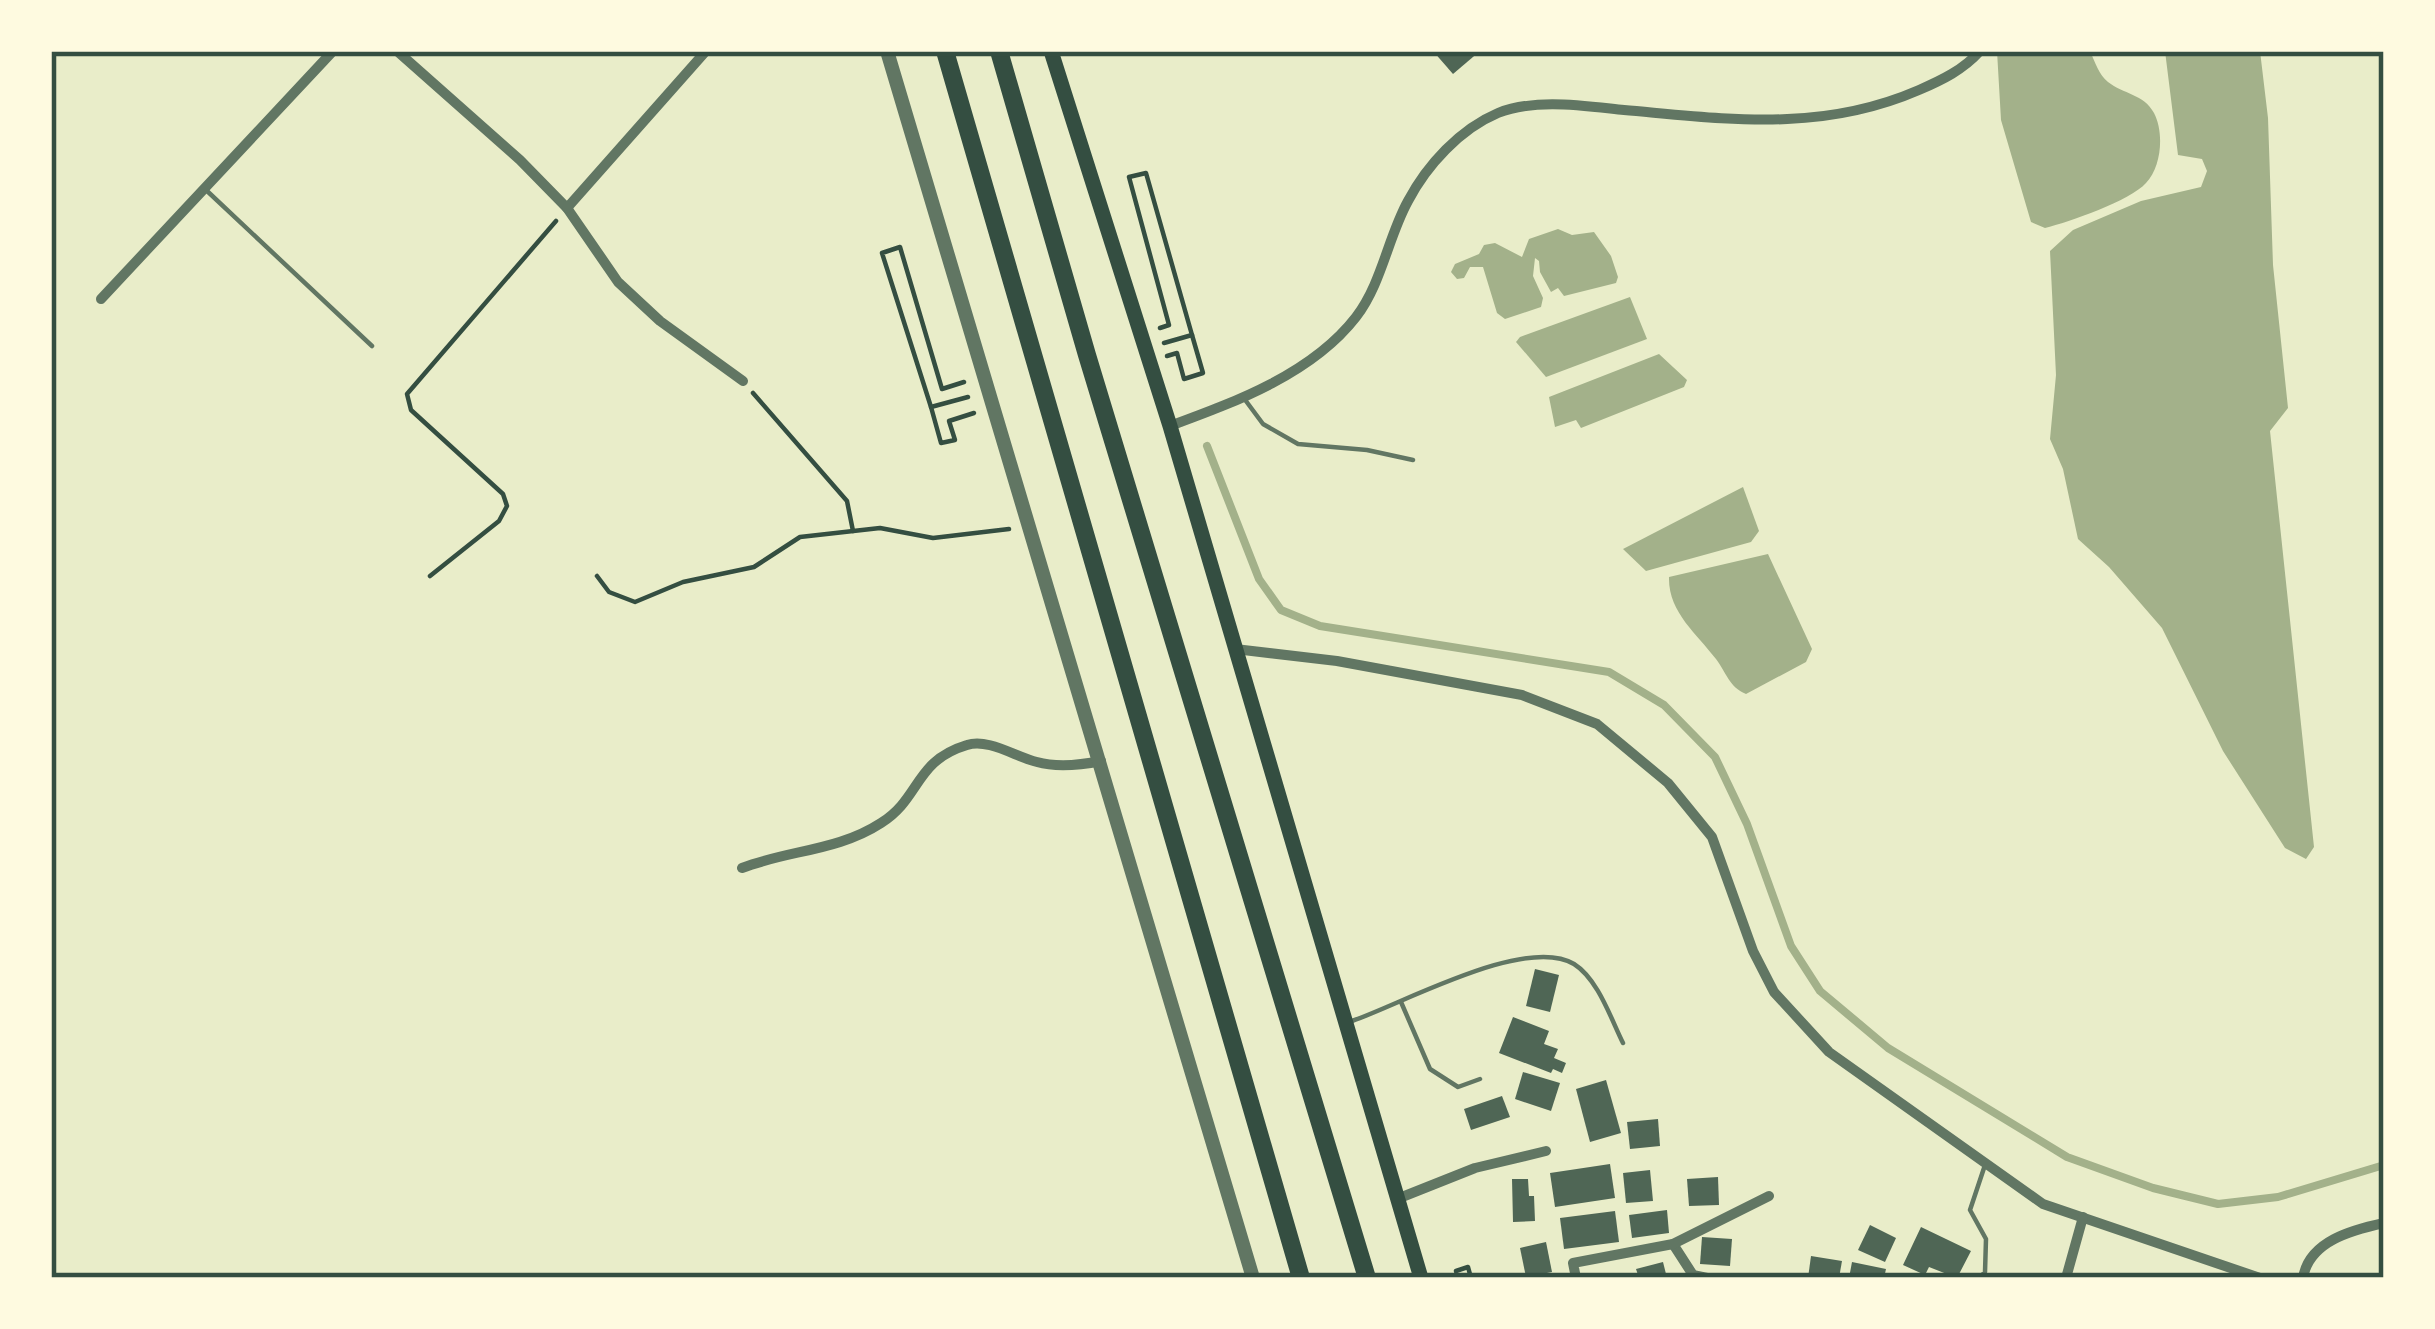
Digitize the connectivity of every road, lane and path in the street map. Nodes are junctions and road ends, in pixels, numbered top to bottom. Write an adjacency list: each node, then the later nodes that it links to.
1 (333, 51): 9 (street)
2 (397, 51): 10 (street)
3 (706, 51): 10 (street)
4 (887, 51): 30 (street)
5 (945, 51): 44 (highway)
6 (999, 51): 45 (highway)
7 (1051, 51): 23 (main road)
8 (1980, 51): 20 (street)
9 (204, 188): 11 (street); 14 (lane)
10 (567, 208): 17 (street); 27 (path)
11 (101, 299)
12 (1156, 329): 13 (path)
13 (1192, 335): 15 (path); 16 (path)
14 (372, 346)
15 (1149, 347)
16 (1177, 353)
17 (743, 381): 26 (path)
18 (964, 382): 21 (path)
19 (975, 395): 21 (path)
20 (1243, 398): 23 (street); 24 (lane)
21 (931, 407): 22 (path)
22 (974, 413)
23 (1170, 426): 29 (main road)
24 (1413, 460)
25 (1009, 529): 26 (path)
26 (853, 531): 28 (path)
27 (430, 576)
28 (597, 576)
29 (1235, 650): 33 (main road); 37 (street)
30 (1101, 761): 31 (street); 43 (street)
31 (742, 868)
32 (1401, 1002): 33 (lane); 34 (lane); 35 (lane)
33 (1346, 1023): 39 (main road)
34 (1623, 1043)
35 (1480, 1079)
36 (1546, 1151): 39 (street)
37 (1985, 1165): 40 (street); 51 (lane)
38 (1769, 1196): 42 (street)
39 (1397, 1199): 46 (main road)
40 (2083, 1217): 52 (street); 53 (street)
41 (2384, 1223): 54 (street)
42 (1673, 1244): 49 (street); 50 (street)
43 (1253, 1278)
44 (1300, 1278)
45 (1367, 1278)
46 (1421, 1278)
47 (1458, 1278): 48 (path)
48 (1471, 1278)
49 (1576, 1278)
50 (1707, 1278)
51 (1979, 1278)
52 (2066, 1278)
53 (2260, 1278)
54 (2303, 1278)

